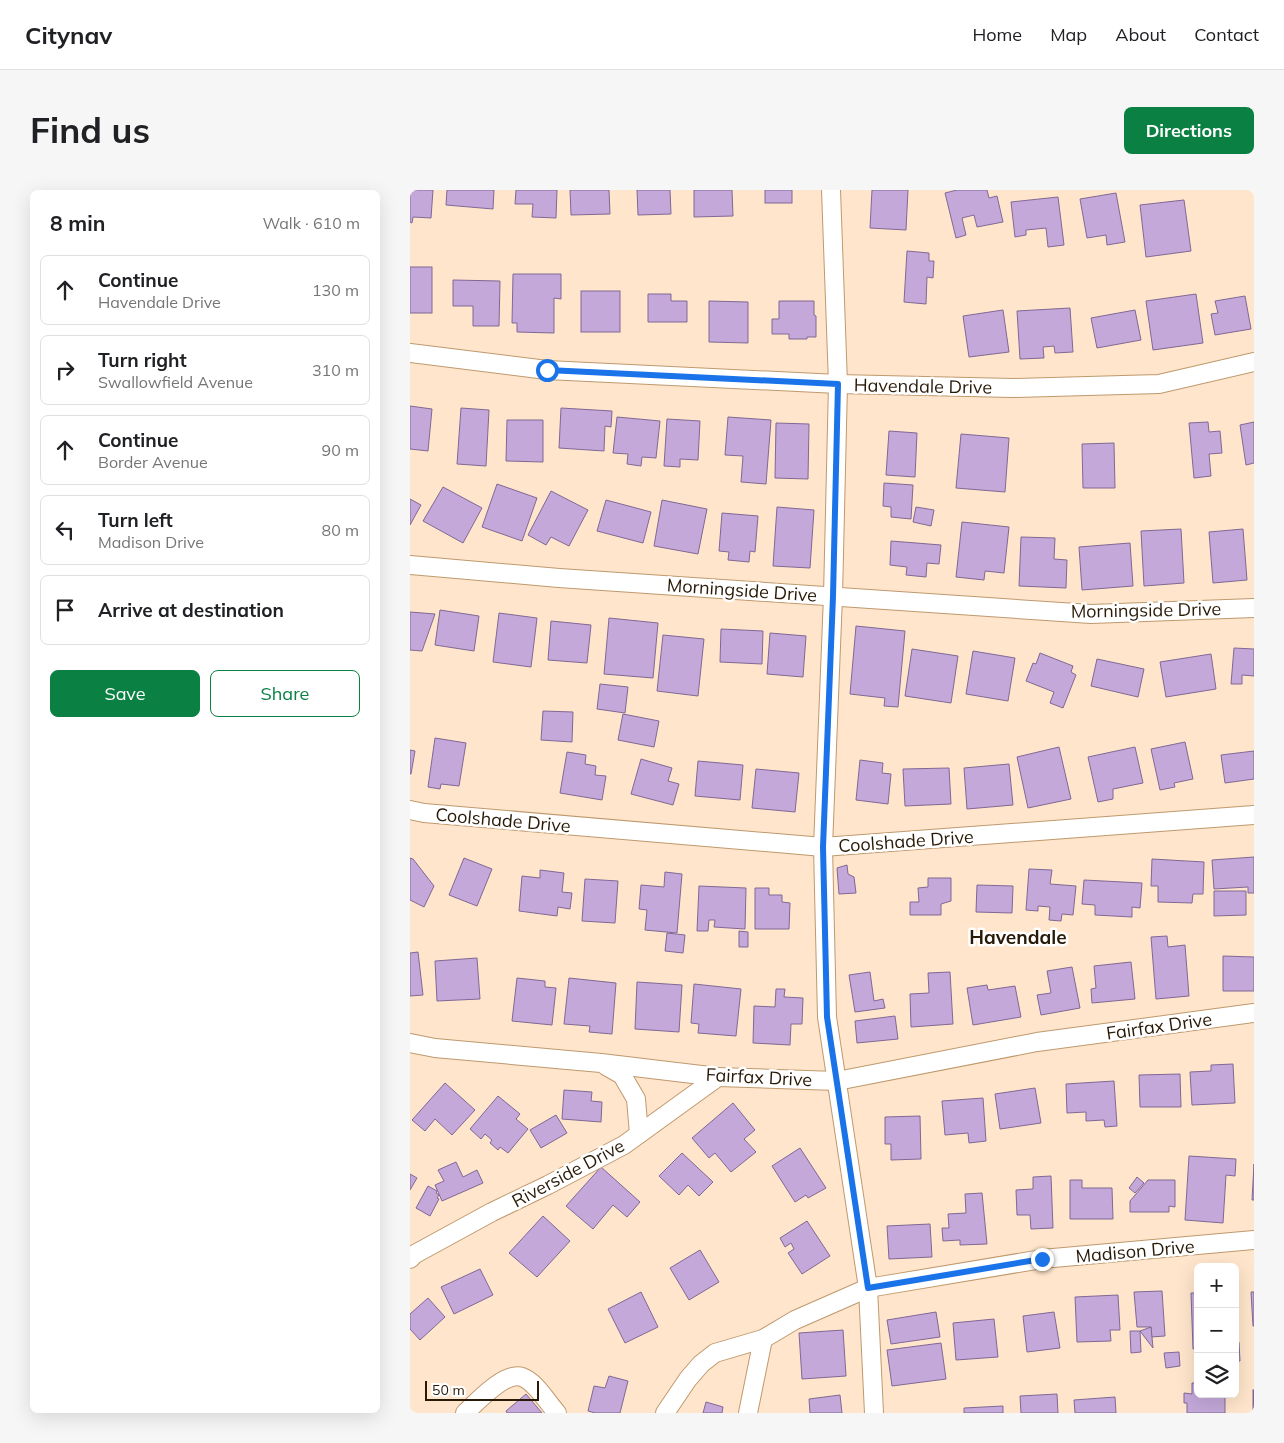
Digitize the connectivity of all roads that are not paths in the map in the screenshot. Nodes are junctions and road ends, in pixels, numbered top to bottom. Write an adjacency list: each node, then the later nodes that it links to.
1 (831, 190): 4 (street)
2 (410, 353): 4 (street, Havendale Drive)
3 (1254, 362): 4 (street, Havendale Drive)
4 (838, 384): 6 (street)
5 (410, 565): 6 (street, Morningside Drive)
6 (833, 596): 7 (street, Morningside Drive); 10 (street)
7 (1254, 608)
8 (410, 810): 10 (street, Coolshade Drive)
9 (1254, 815): 10 (street, Coolshade Drive)
10 (823, 847): 15 (street)
11 (1254, 1013): 15 (street, Fairfax Drive)
12 (410, 1043): 13 (street, Fairfax Drive)
13 (601, 1063): 14 (street, Fairfax Drive); 16 (street)
14 (718, 1077): 15 (street, Fairfax Drive); 16 (street, Riverside Drive)
15 (837, 1080): 19 (street)
16 (639, 1134): 18 (street, Riverside Drive)
17 (1254, 1240): 19 (street, Madison Drive)
18 (412, 1255)
19 (868, 1288): 20 (street, Madison Drive); 25 (street)
20 (763, 1339): 23 (street, Madison Drive); 24 (street)
21 (465, 1413): 22 (street)
22 (557, 1413)
23 (665, 1413)
24 (748, 1413)
25 (874, 1413)

